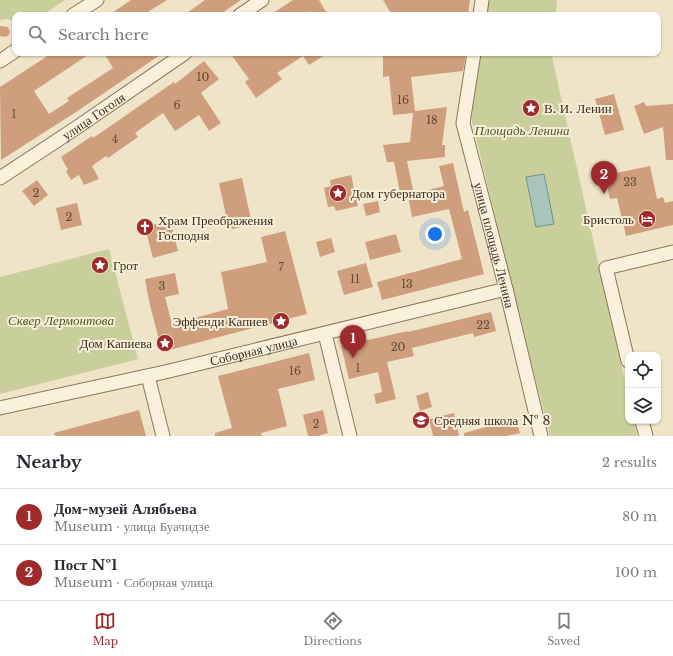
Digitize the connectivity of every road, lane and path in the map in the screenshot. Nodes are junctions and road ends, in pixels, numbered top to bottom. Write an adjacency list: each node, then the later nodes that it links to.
1 (97, 0): 4 (street)
2 (262, 0): 5 (street)
3 (482, 0): 6 (street)
4 (78, 12)
5 (244, 12)
6 (480, 12)
7 (12, 54): 10 (street)
8 (181, 56): 11 (street, улица Гоголя)
9 (474, 56): 13 (street, улица площадь Ленина)
10 (0, 61)
11 (0, 178)
12 (673, 252): 15 (street)
13 (506, 289): 14 (street, Соборная улица); 21 (street, улица площадь Ленина)
14 (325, 334): 16 (street, Соборная улица); 20 (street)
15 (626, 352)
16 (148, 376): 17 (street, Соборная улица); 19 (street)
17 (0, 408)
18 (643, 424): 22 (street)
19 (164, 436)
20 (350, 436)
21 (541, 436)
22 (646, 436)

